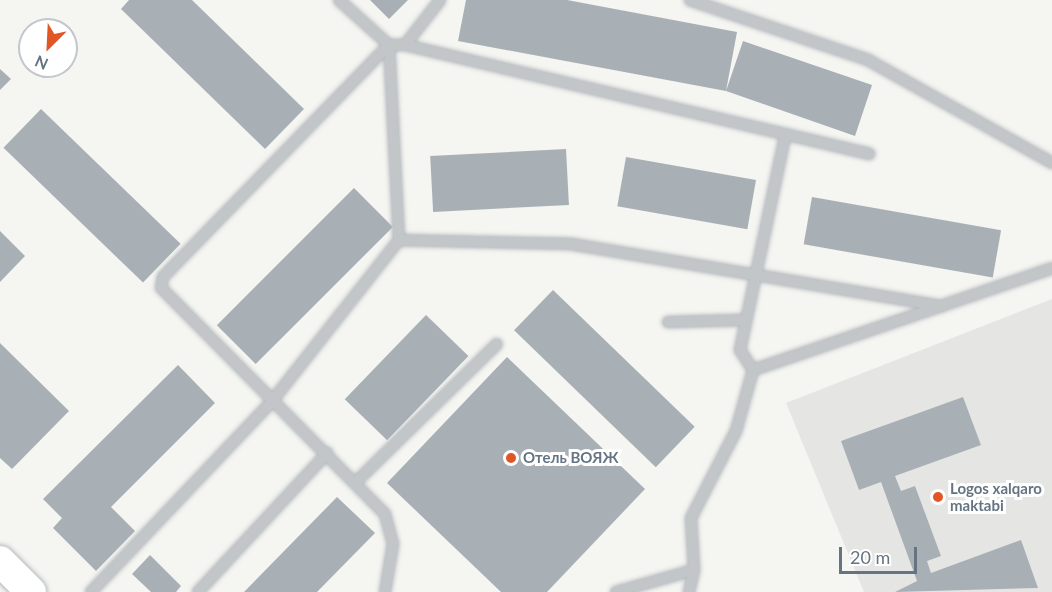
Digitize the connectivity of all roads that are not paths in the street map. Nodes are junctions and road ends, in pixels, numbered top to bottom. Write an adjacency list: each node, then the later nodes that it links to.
1 (339, 0): 4 (lane)
2 (440, 0): 5 (lane)
3 (690, 0): 8 (lane)
4 (389, 45): 5 (lane); 9 (lane); 17 (lane)
5 (405, 45): 6 (lane)
6 (785, 135): 7 (lane); 11 (lane)
7 (869, 154)
8 (1052, 163)
9 (399, 240): 11 (lane); 17 (lane)
10 (1052, 268): 12 (lane)
11 (760, 272): 12 (lane); 13 (lane)
12 (942, 306): 16 (lane)
13 (744, 320): 14 (lane); 16 (lane)
14 (668, 322)
15 (496, 344): 19 (lane)
16 (753, 370): 21 (lane)
17 (273, 400): 18 (lane); 23 (lane)
18 (327, 453): 19 (lane); 24 (lane)
19 (356, 482): 25 (lane)
20 (0, 561): 22 (main road)
21 (694, 570): 26 (lane); 27 (lane)
22 (31, 592)
23 (91, 592)
24 (198, 592)
25 (385, 592)
26 (616, 592)
27 (689, 592)

